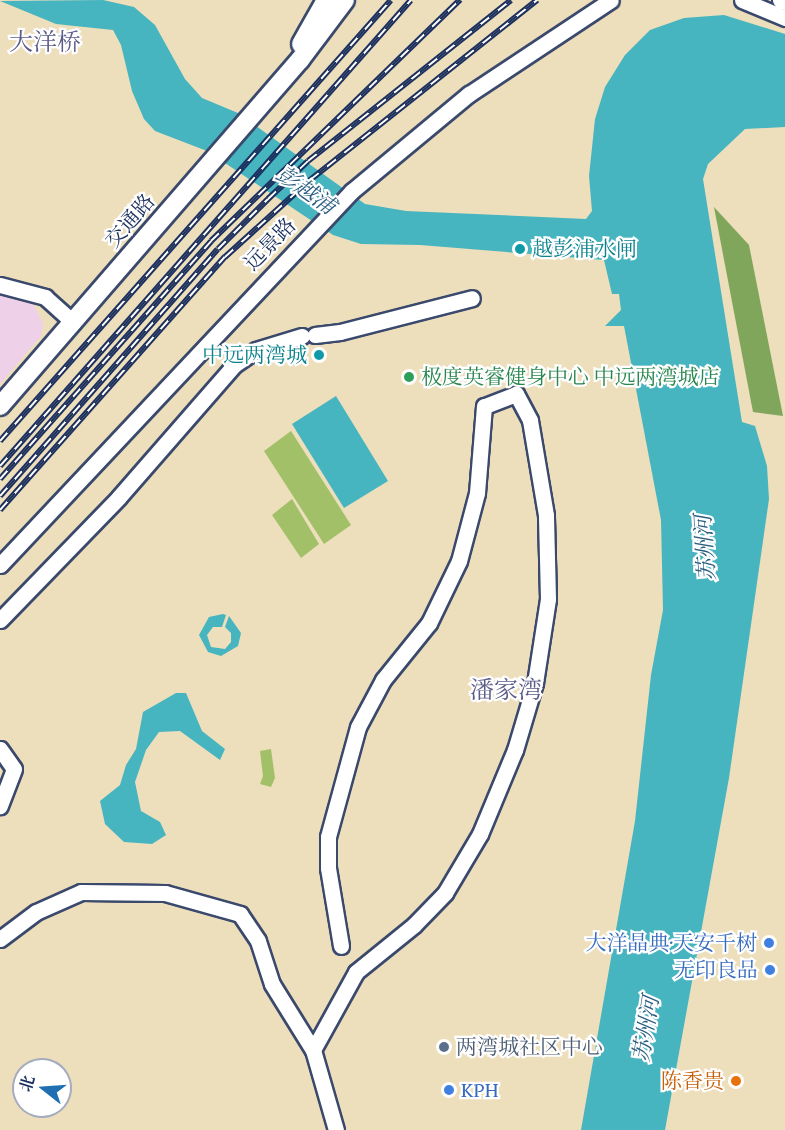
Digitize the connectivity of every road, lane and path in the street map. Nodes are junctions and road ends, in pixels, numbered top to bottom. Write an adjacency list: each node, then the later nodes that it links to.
1 (326, 0): 6 (main road, 交通路)
2 (345, 0): 6 (main road, 交通路)
3 (611, 0): 11 (street, 远景路)
4 (742, 0): 5 (street)
5 (785, 18)
6 (294, 65): 9 (main road, 交通路)
7 (0, 285): 9 (street)
8 (472, 298): 12 (street)
9 (73, 322): 10 (main road, 交通路)
10 (0, 406)
11 (0, 565)
12 (0, 620)
13 (0, 749): 14 (street)
14 (0, 806)
15 (0, 939): 17 (street)
16 (341, 946): 17 (street)
17 (313, 1050): 18 (street)
18 (336, 1130)

